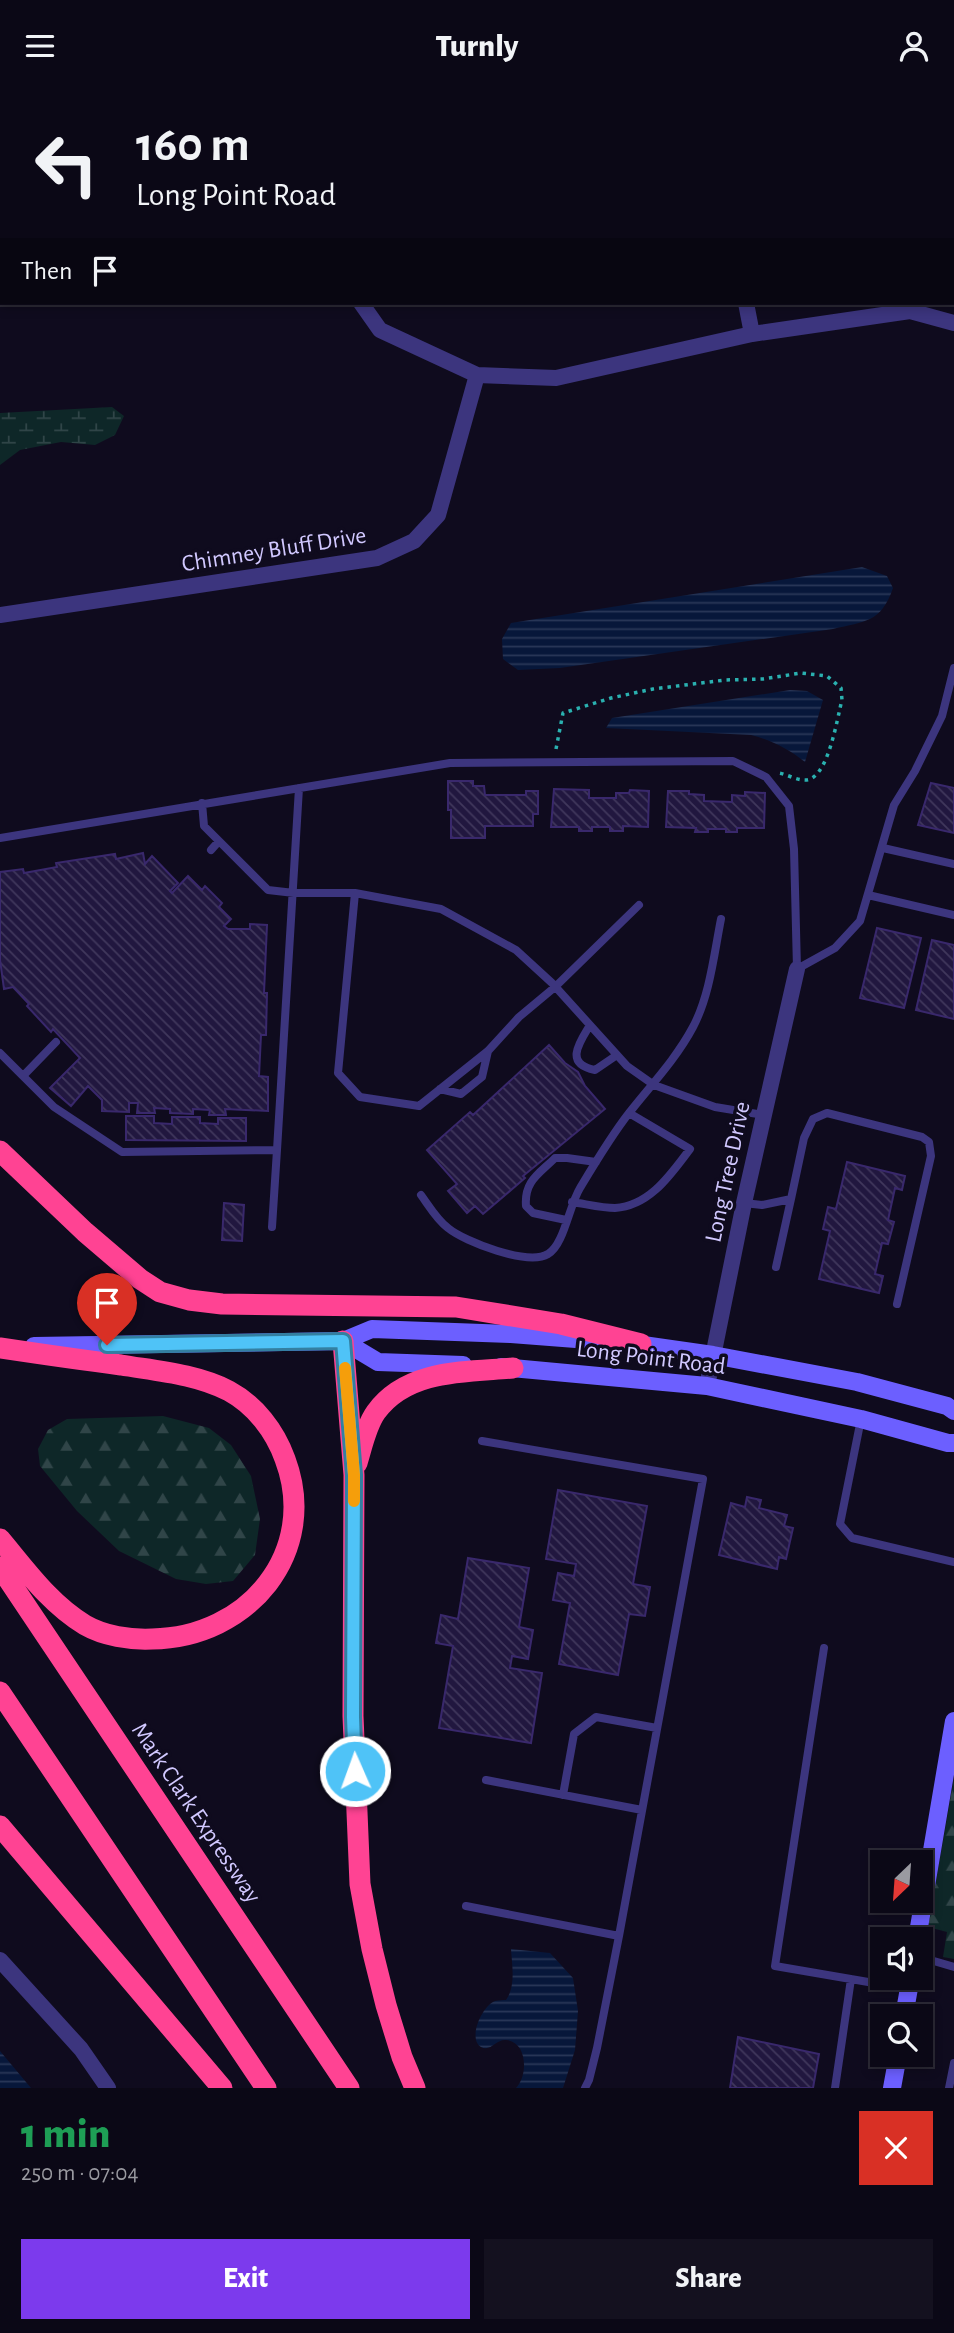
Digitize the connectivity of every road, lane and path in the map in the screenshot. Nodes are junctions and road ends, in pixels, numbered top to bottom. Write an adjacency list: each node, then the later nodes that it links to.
1 (363, 305): 5 (street)
2 (746, 305): 4 (street)
3 (954, 323): 4 (street)
4 (752, 334): 5 (street)
5 (477, 375): 6 (street, Chimney Bluff Drive)
6 (0, 615)
7 (954, 668): 14 (lane)
8 (556, 762): 9 (lane); 9 (path); 10 (lane)
9 (771, 783): 25 (lane)
10 (299, 789): 11 (lane); 19 (lane)
11 (202, 803): 12 (lane); 13 (lane)
12 (0, 838)
13 (219, 841): 15 (lane); 17 (lane)
14 (883, 848): 16 (lane); 21 (lane)
15 (211, 850)
16 (954, 864)
17 (256, 878): 18 (lane); 19 (lane)
18 (247, 887)
19 (294, 893): 20 (lane); 37 (lane)
20 (355, 893): 26 (lane); 34 (lane)
21 (868, 895): 23 (lane); 25 (lane)
22 (639, 905): 26 (lane)
23 (954, 915)
24 (721, 919): 33 (lane)
25 (797, 969): 36 (street, Long Tree Drive)
26 (555, 987): 27 (lane); 29 (lane)
27 (590, 1025): 31 (lane); 31 (lane)
28 (56, 1042): 32 (lane)
29 (488, 1051): 34 (lane); 34 (lane)
30 (0, 1053): 32 (lane)
31 (617, 1055): 33 (lane)
32 (23, 1076): 37 (lane)
33 (654, 1086): 35 (lane); 36 (lane)
34 (440, 1089)
35 (629, 1114): 39 (lane); 42 (lane)
36 (764, 1115): 43 (street, Long Tree Drive)
37 (277, 1150): 45 (lane)
38 (0, 1151): 49 (highway)
39 (596, 1162): 42 (lane); 44 (lane)
40 (421, 1195): 44 (lane)
41 (791, 1199): 43 (lane); 46 (lane); 47 (lane)
42 (572, 1202): 44 (lane)
43 (744, 1203): 51 (street, Long Tree Drive)
44 (566, 1220)
45 (272, 1227)
46 (776, 1267)
47 (897, 1304)
48 (343, 1341): 49 (main road, Long Point Road); 50 (main road, Long Point Road); 52 (main road, Long Point Road); 58 (highway)
49 (641, 1344): 51 (main road, Long Point Road)
50 (0, 1347): 59 (highway)
51 (713, 1355): 53 (street, Long Tree Drive); 54 (main road, Long Point Road)
52 (513, 1368): 53 (main road, Long Point Road); 58 (highway)
53 (708, 1386): 55 (main road, Long Point Road)
54 (954, 1411)
55 (861, 1419): 57 (main road, Long Point Road); 60 (lane)
56 (482, 1440): 65 (lane)
57 (954, 1443)
58 (354, 1475): 84 (highway)
59 (0, 1539)
60 (954, 1562)
61 (0, 1567): 83 (highway, Mark Clark Expressway)
62 (824, 1648): 76 (lane)
63 (0, 1692): 82 (highway)
64 (954, 1721): 71 (main road)
65 (657, 1728): 67 (lane); 68 (lane)
66 (486, 1780): 67 (lane)
67 (563, 1795): 68 (lane)
68 (642, 1810): 72 (lane)
69 (0, 1826): 81 (highway)
70 (466, 1906): 72 (lane)
71 (919, 1927)
72 (619, 1937): 85 (lane)
73 (0, 1960): 80 (street)
74 (933, 1960): 75 (lane)
75 (954, 1966)
76 (851, 1979): 77 (lane); 86 (lane)
77 (870, 1980)
78 (954, 2063): 88 (lane)
79 (896, 2067): 87 (main road)
80 (108, 2088)
81 (222, 2088)
82 (266, 2088)
83 (349, 2088)
84 (415, 2088)
85 (585, 2088)
86 (835, 2088)
87 (892, 2088)
88 (949, 2088)

